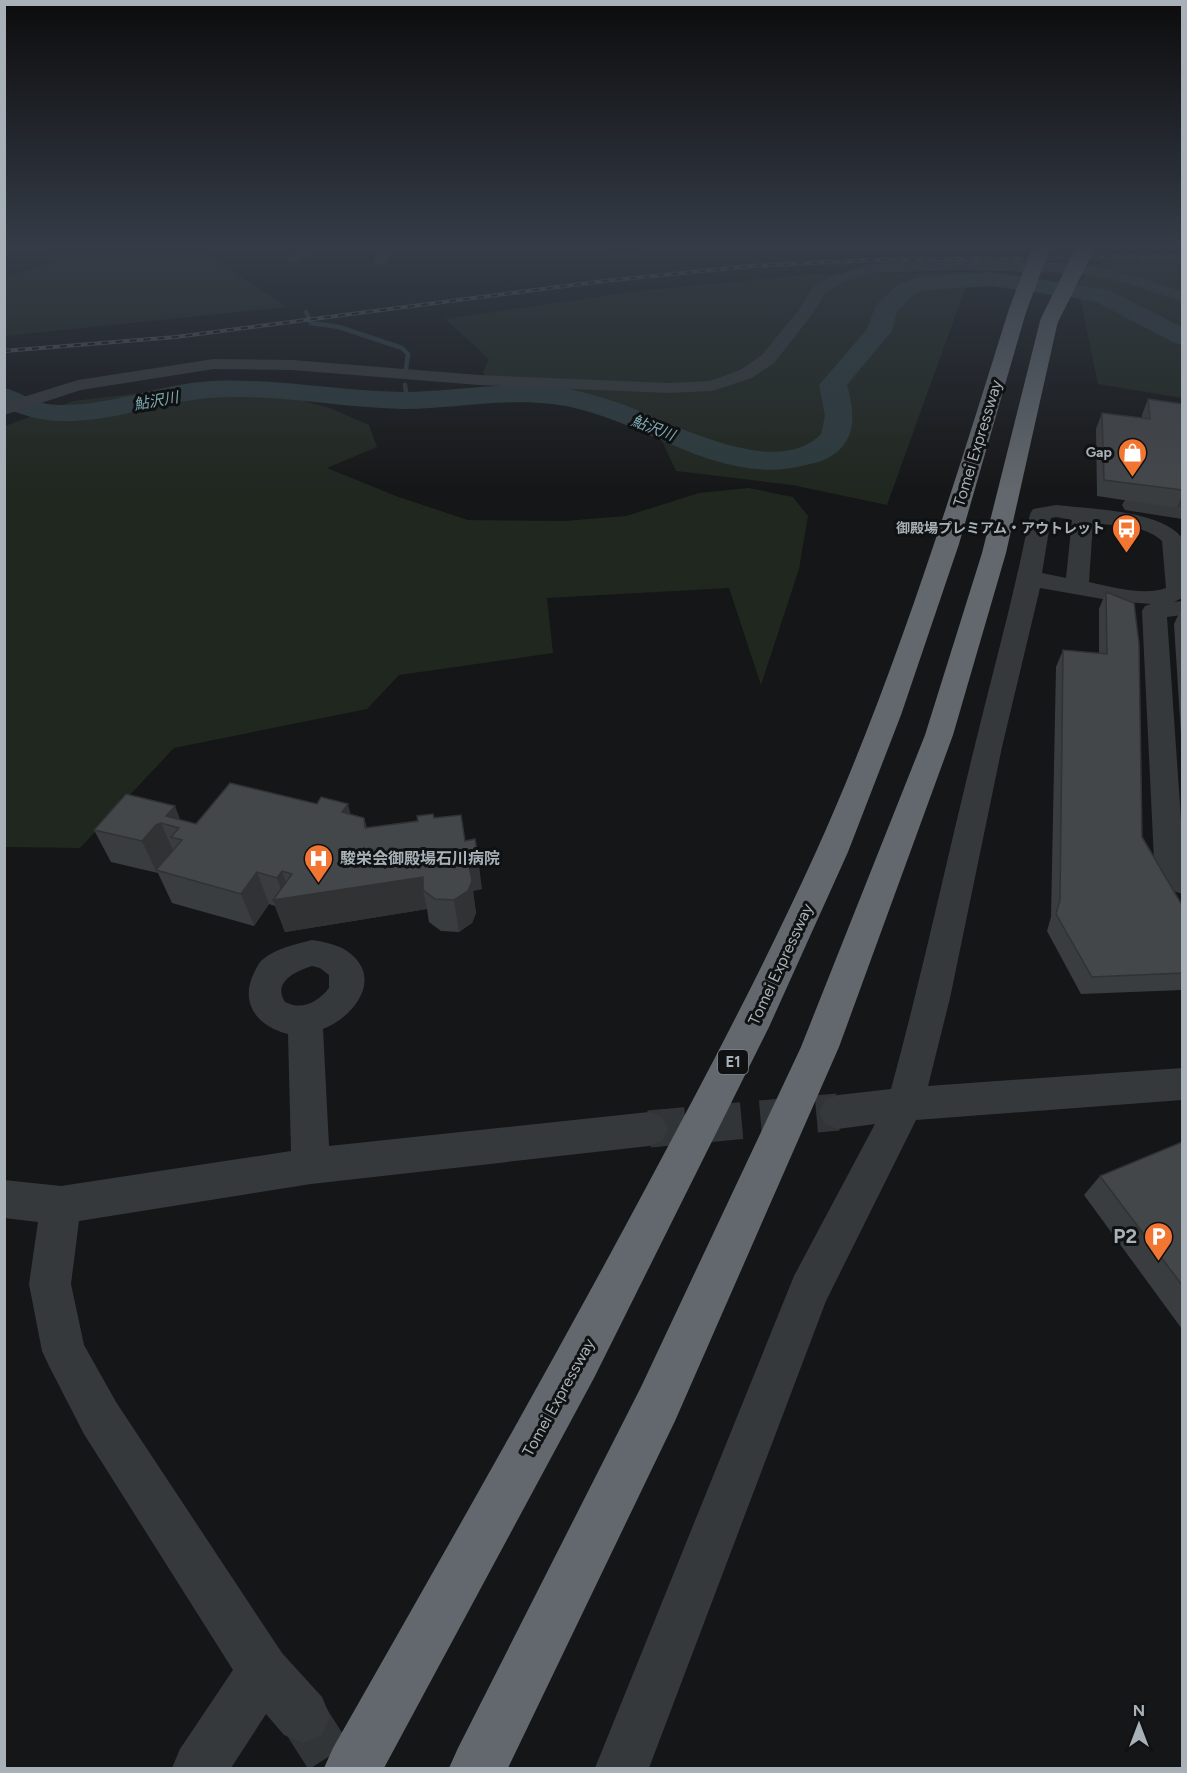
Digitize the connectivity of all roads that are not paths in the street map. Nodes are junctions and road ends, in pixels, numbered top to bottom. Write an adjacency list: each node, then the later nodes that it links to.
1 (793, 328): 4 (street)
2 (1029, 328): 23 (highway, Tomei Expressway / E1)
3 (1031, 328): 24 (highway, Tomei Expressway / E1)
4 (4, 409)
5 (1085, 507): 6 (street); 7 (street); 7 (street); 8 (street)
6 (1182, 513)
7 (1077, 586): 8 (street)
8 (1036, 587): 10 (street); 14 (street)
9 (1182, 608): 10 (street)
10 (1154, 611): 11 (street)
11 (1178, 868)
12 (305, 1020): 17 (street)
13 (1182, 1084): 14 (street)
14 (905, 1104): 15 (street); 25 (street)
15 (838, 1112)
16 (649, 1129): 17 (street)
17 (310, 1166): 19 (street)
18 (4, 1199): 19 (street)
19 (61, 1205): 20 (street)
20 (264, 1671): 21 (street); 22 (street)
21 (303, 1716)
22 (199, 1768)
23 (353, 1768)
24 (478, 1768)
25 (622, 1768)

